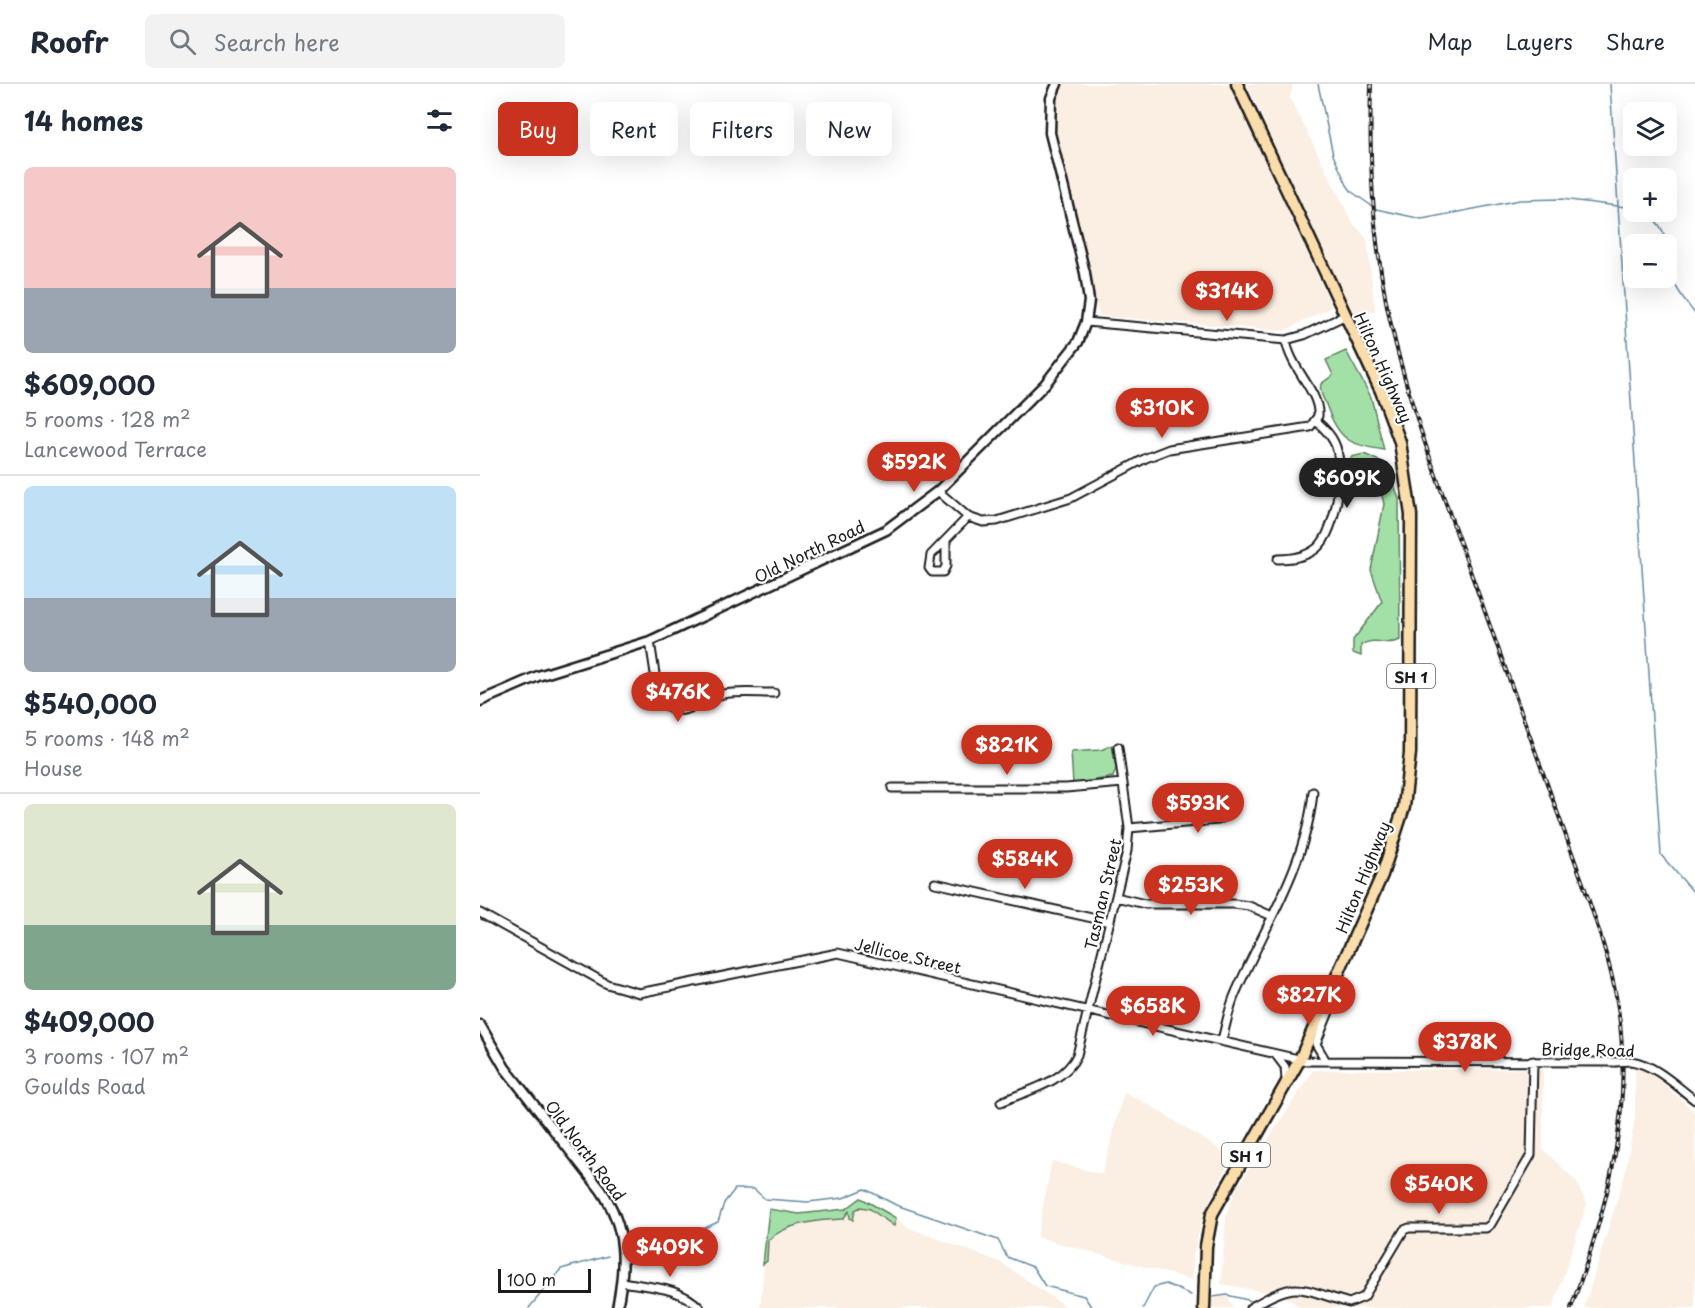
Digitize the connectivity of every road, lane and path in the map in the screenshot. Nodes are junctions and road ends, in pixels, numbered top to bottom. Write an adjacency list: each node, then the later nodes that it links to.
1 (1057, 84): 4 (street, Old North Road)
2 (1237, 84): 3 (highway, Hilton Highway / SH 1)
3 (1344, 316): 5 (street); 25 (highway, Hilton Highway / SH 1)
4 (1086, 322): 5 (street); 7 (street, Old North Road)
5 (1286, 340): 6 (street)
6 (1316, 421): 8 (street); 10 (street)
7 (938, 491): 8 (street); 11 (street, Old North Road)
8 (968, 517): 9 (street)
9 (945, 541)
10 (1278, 559)
11 (650, 641): 12 (street); 13 (street, Old North Road)
12 (774, 693)
13 (480, 700)
14 (1118, 747): 15 (street, Tasman Street)
15 (1123, 783): 16 (street); 19 (street, Tasman Street)
16 (892, 788)
17 (1313, 792): 23 (street)
18 (1232, 795): 19 (street)
19 (1129, 828): 21 (street, Tasman Street)
20 (935, 883): 24 (street)
21 (1116, 897): 23 (street); 24 (street, Tasman Street)
22 (480, 913): 26 (street, Jellicoe Street)
23 (1272, 916): 28 (street)
24 (1110, 922): 26 (street, Tasman Street)
25 (1334, 984): 30 (highway, Hilton Highway / SH 1); 31 (street)
26 (1089, 1010): 28 (street, Jellicoe Street); 35 (street, Tasman Street)
27 (480, 1025): 36 (street, Old North Road)
28 (1222, 1040): 29 (street, Jellicoe Street)
29 (1274, 1053): 30 (street, Jellicoe Street); 33 (street)
30 (1300, 1059): 31 (street, Bridge Road); 33 (highway, SH 1)
31 (1326, 1061): 32 (street, Bridge Road)
32 (1533, 1061): 34 (street, Bridge Road, bridge); 40 (street)
33 (1286, 1085): 39 (highway, SH 1)
34 (1695, 1100)
35 (1002, 1102)
36 (622, 1282): 37 (street, Old North Road); 38 (street)
37 (617, 1308)
38 (700, 1308)
39 (1204, 1308)
40 (1250, 1308)

